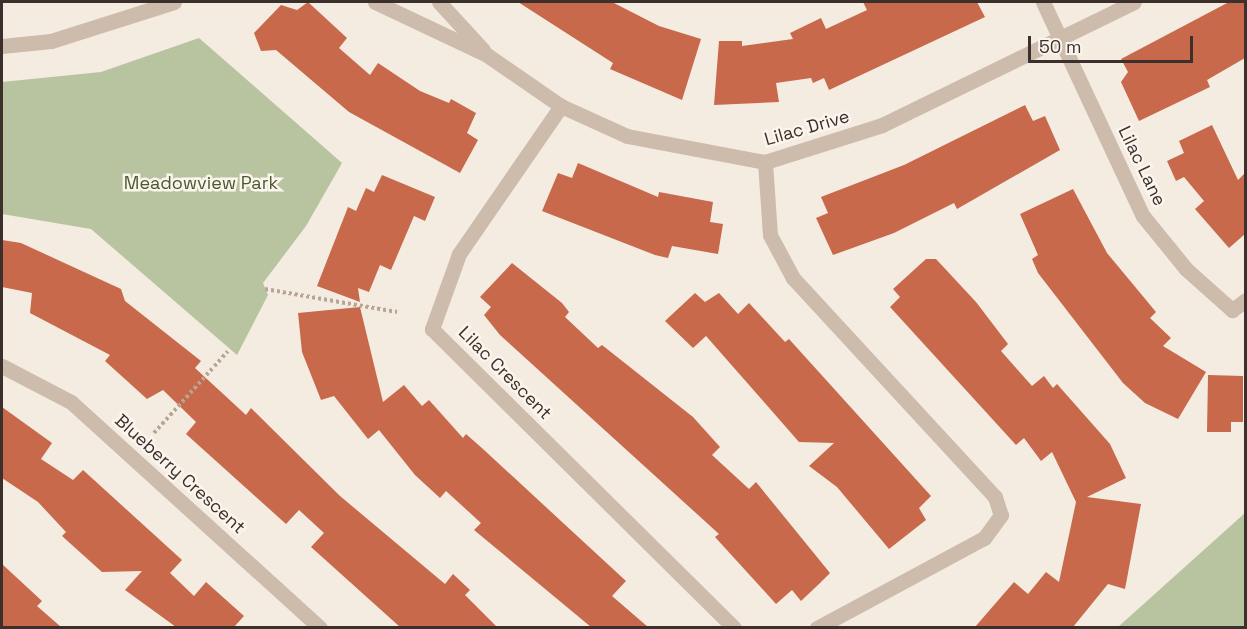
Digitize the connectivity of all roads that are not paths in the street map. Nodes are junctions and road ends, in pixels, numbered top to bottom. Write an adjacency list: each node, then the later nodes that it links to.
1 (174, 2): 7 (street)
2 (375, 2): 8 (street, Lilac Drive)
3 (439, 2): 8 (street, Lilac Drive)
4 (1043, 2): 6 (street, Lilac Lane)
5 (1134, 2): 6 (street, Lilac Drive)
6 (1058, 38): 10 (street, Lilac Drive); 11 (street, Lilac Lane)
7 (2, 46)
8 (487, 55): 9 (street, Lilac Drive)
9 (561, 106): 10 (street, Lilac Drive); 14 (street, Lilac Crescent)
10 (765, 162): 15 (street)
11 (1245, 300)
12 (2, 366): 13 (street, Blueberry Crescent)
13 (320, 627)
14 (734, 627)
15 (817, 627)

